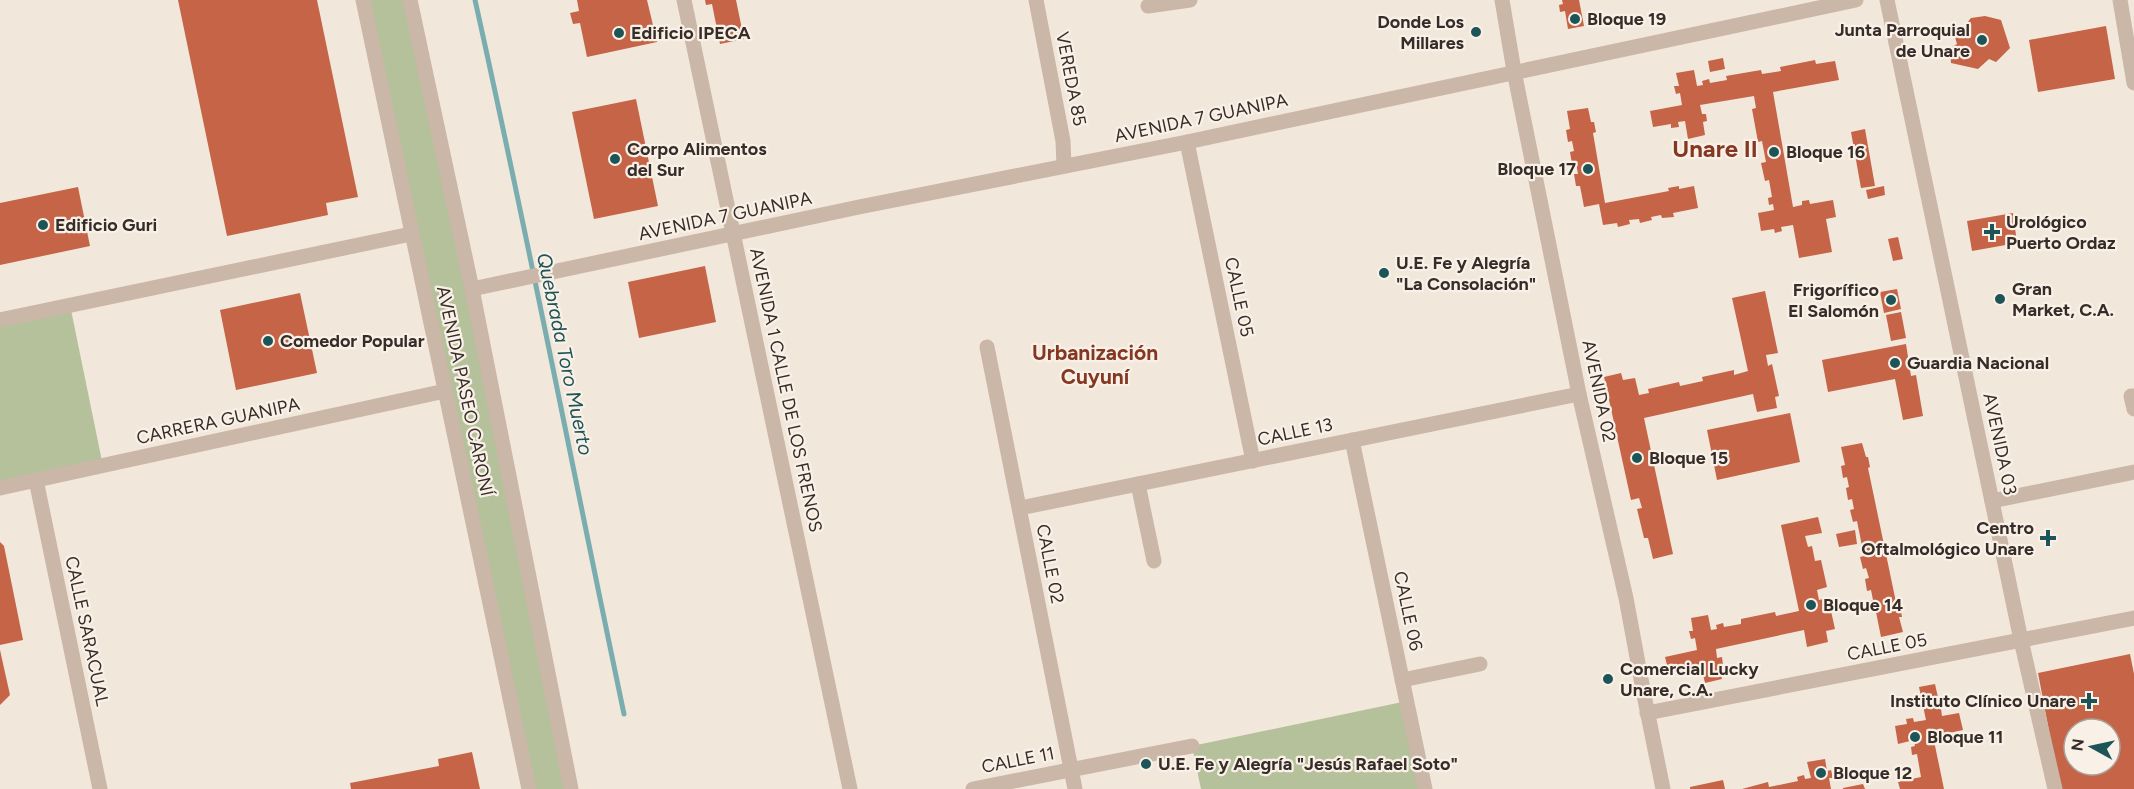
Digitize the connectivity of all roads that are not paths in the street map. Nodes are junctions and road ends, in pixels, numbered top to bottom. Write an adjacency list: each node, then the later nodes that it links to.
1 (363, 0): 16 (street, AVENIDA PASEO CARONÍ)
2 (410, 0): 18 (street, AVENIDA PASEO CARONÍ)
3 (684, 0): 17 (street, AVENIDA 1 CALLE DE LOS FRENOS)
4 (1036, 0): 15 (street, VEREDA 85)
5 (1190, 0): 10 (street)
6 (1502, 0): 12 (street, AVENIDA 02)
7 (1856, 0): 12 (street, AVENIDA 7 GUANIPA)
8 (1887, 0): 31 (street, AVENIDA 03)
9 (2120, 0): 13 (street)
10 (1171, 1): 11 (street)
11 (1148, 6)
12 (1514, 71): 14 (street, AVENIDA 7 GUANIPA); 22 (street, AVENIDA 02)
13 (2134, 83)
14 (1186, 142): 15 (street, AVENIDA 7 GUANIPA); 26 (street, CALLE 05)
15 (1064, 166): 17 (street, AVENIDA 7 GUANIPA)
16 (411, 234): 19 (street); 21 (street, AVENIDA PASEO CARONÍ)
17 (732, 235): 18 (street, AVENIDA 7 GUANIPA); 44 (street, AVENIDA 1 CALLE DE LOS FRENOS)
18 (472, 289): 43 (street, AVENIDA PASEO CARONÍ)
19 (0, 320)
20 (987, 347): 32 (street, CALLE 02)
21 (445, 391): 28 (street, CARRERA GUANIPA); 42 (street, AVENIDA PASEO CARONÍ)
22 (1579, 394): 25 (street, CALLE 13); 38 (street, AVENIDA 02)
23 (2134, 396): 24 (street)
24 (2134, 409)
25 (1352, 440): 26 (street, CALLE 13); 37 (street, CALLE 06)
26 (1252, 461): 29 (street, CALLE 13)
27 (2134, 472): 31 (street)
28 (36, 480): 30 (street, CARRERA GUANIPA); 41 (street, CALLE SARACUAL)
29 (1138, 484): 32 (street, CALLE 13); 33 (street)
30 (0, 488)
31 (1992, 501): 35 (street, AVENIDA 03)
32 (1020, 508): 40 (street, CALLE 02)
33 (1154, 561)
34 (2134, 618): 35 (street, CALLE 05)
35 (2021, 640): 38 (street, CALLE 05); 49 (street, AVENIDA 03)
36 (1480, 664): 37 (street)
37 (1402, 680): 47 (street, CALLE 06)
38 (1647, 713): 48 (street, AVENIDA 02)
39 (1192, 746): 40 (street, CALLE 11)
40 (1071, 769): 45 (street, CALLE 11); 46 (street, CALLE 02)
41 (100, 789)
42 (529, 789)
43 (571, 789)
44 (850, 789)
45 (973, 789)
46 (1075, 789)
47 (1425, 789)
48 (1663, 789)
49 (2055, 789)

